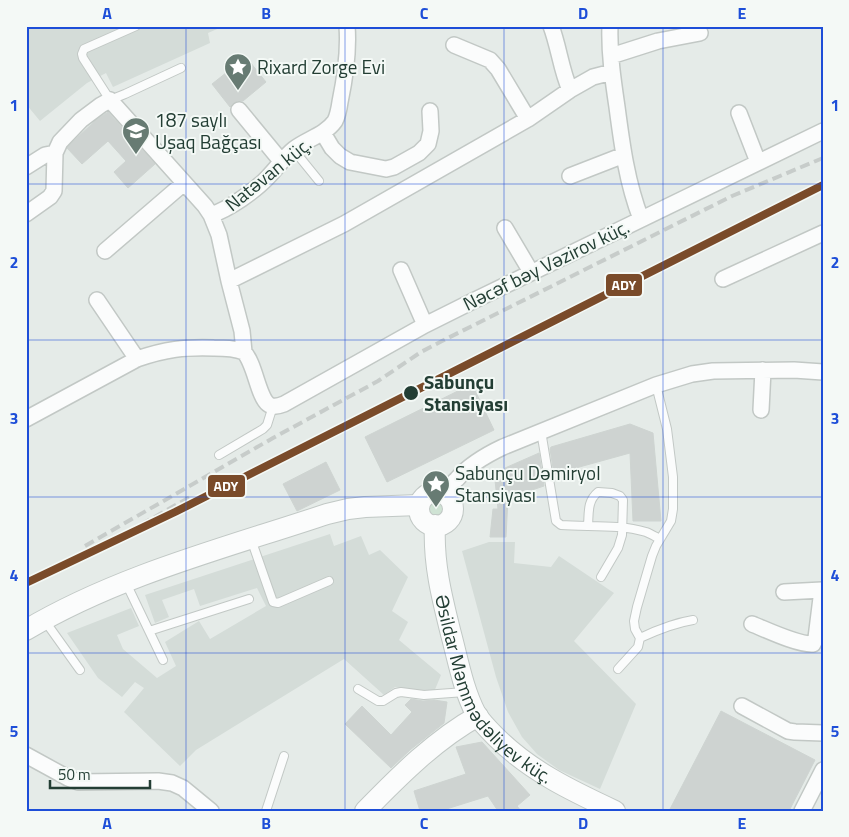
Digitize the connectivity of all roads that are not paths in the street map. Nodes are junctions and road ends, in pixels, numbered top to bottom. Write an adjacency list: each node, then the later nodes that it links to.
1 (136, 26): 11 (lane)
2 (346, 26): 17 (street, Natəvan küç.)
3 (551, 26): 10 (street)
4 (610, 26): 7 (street)
5 (700, 33): 7 (street)
6 (454, 45): 15 (street)
7 (610, 56): 9 (street)
8 (180, 68): 11 (lane)
9 (612, 72): 10 (street); 20 (street)
10 (570, 90): 15 (street)
11 (110, 100): 19 (street); 26 (street)
12 (239, 110): 21 (street)
13 (430, 111): 17 (street)
14 (739, 114): 22 (street)
15 (528, 119): 36 (street)
16 (823, 131): 22 (street, Nəcəf bəy Vəzirov küç.)
17 (323, 133): 18 (street, Natəvan küç.)
18 (293, 149): 21 (street, Natəvan küç.); 25 (lane)
19 (54, 153): 23 (street); 27 (street)
20 (624, 155): 24 (street); 29 (street)
21 (281, 161): 28 (street, Natəvan küç.)
22 (758, 162): 29 (street, Nəcəf bəy Vəzirov küç.)
23 (26, 167)
24 (570, 176)
25 (319, 181)
26 (184, 183): 28 (street); 32 (street)
27 (26, 214)
28 (211, 215): 36 (street, Natəvan küç.)
29 (641, 219): 34 (street, Nəcəf bəy Vəzirov küç.)
30 (505, 228): 34 (street)
31 (823, 233): 35 (street)
32 (105, 251)
33 (401, 270): 38 (street)
34 (531, 272): 38 (street, Nəcəf bəy Vəzirov küç.)
35 (723, 279)
36 (229, 280): 39 (street, Natəvan küç.)
37 (97, 300): 40 (street)
38 (426, 325): 44 (street, Nəcəf bəy Vəzirov küç.)
39 (244, 352): 40 (street); 44 (street, Natəvan küç.)
40 (137, 359): 46 (street)
41 (763, 370): 42 (street); 43 (street); 45 (street)
42 (823, 372)
43 (656, 385): 47 (street); 55 (lane)
44 (273, 406): 48 (lane)
45 (761, 410)
46 (26, 419)
47 (541, 431): 49 (street); 52 (lane)
48 (219, 455)
49 (445, 494): 50 (street); 51 (street)
50 (419, 505): 51 (street); 54 (street)
51 (435, 525): 72 (street, Əsildar Məmmədəliyev küç.)
52 (588, 526): 53 (lane); 53 (lane)
53 (623, 528): 55 (lane); 56 (lane)
54 (251, 539): 57 (lane); 58 (street)
55 (660, 540): 67 (lane)
56 (601, 577)
57 (329, 581)
58 (126, 582): 62 (street); 66 (lane)
59 (823, 590): 60 (street); 64 (street)
60 (784, 592)
61 (250, 599): 66 (lane)
62 (44, 620): 65 (street); 70 (lane)
63 (693, 620): 67 (lane)
64 (752, 624)
65 (26, 630)
66 (149, 631): 68 (lane)
67 (640, 638): 69 (lane)
68 (163, 660)
69 (618, 669)
70 (80, 670)
71 (358, 689): 72 (lane)
72 (467, 691): 74 (street, Əsildar Məmmədəliyev küç.)
73 (742, 706): 75 (street)
74 (478, 716): 81 (street); 82 (street, Əsildar Məmmədəliyev küç.)
75 (823, 733)
76 (284, 756): 80 (lane)
77 (28, 759): 79 (street)
78 (823, 770): 83 (street)
79 (211, 811)
80 (266, 811)
81 (365, 811)
82 (615, 811)
83 (802, 811)

